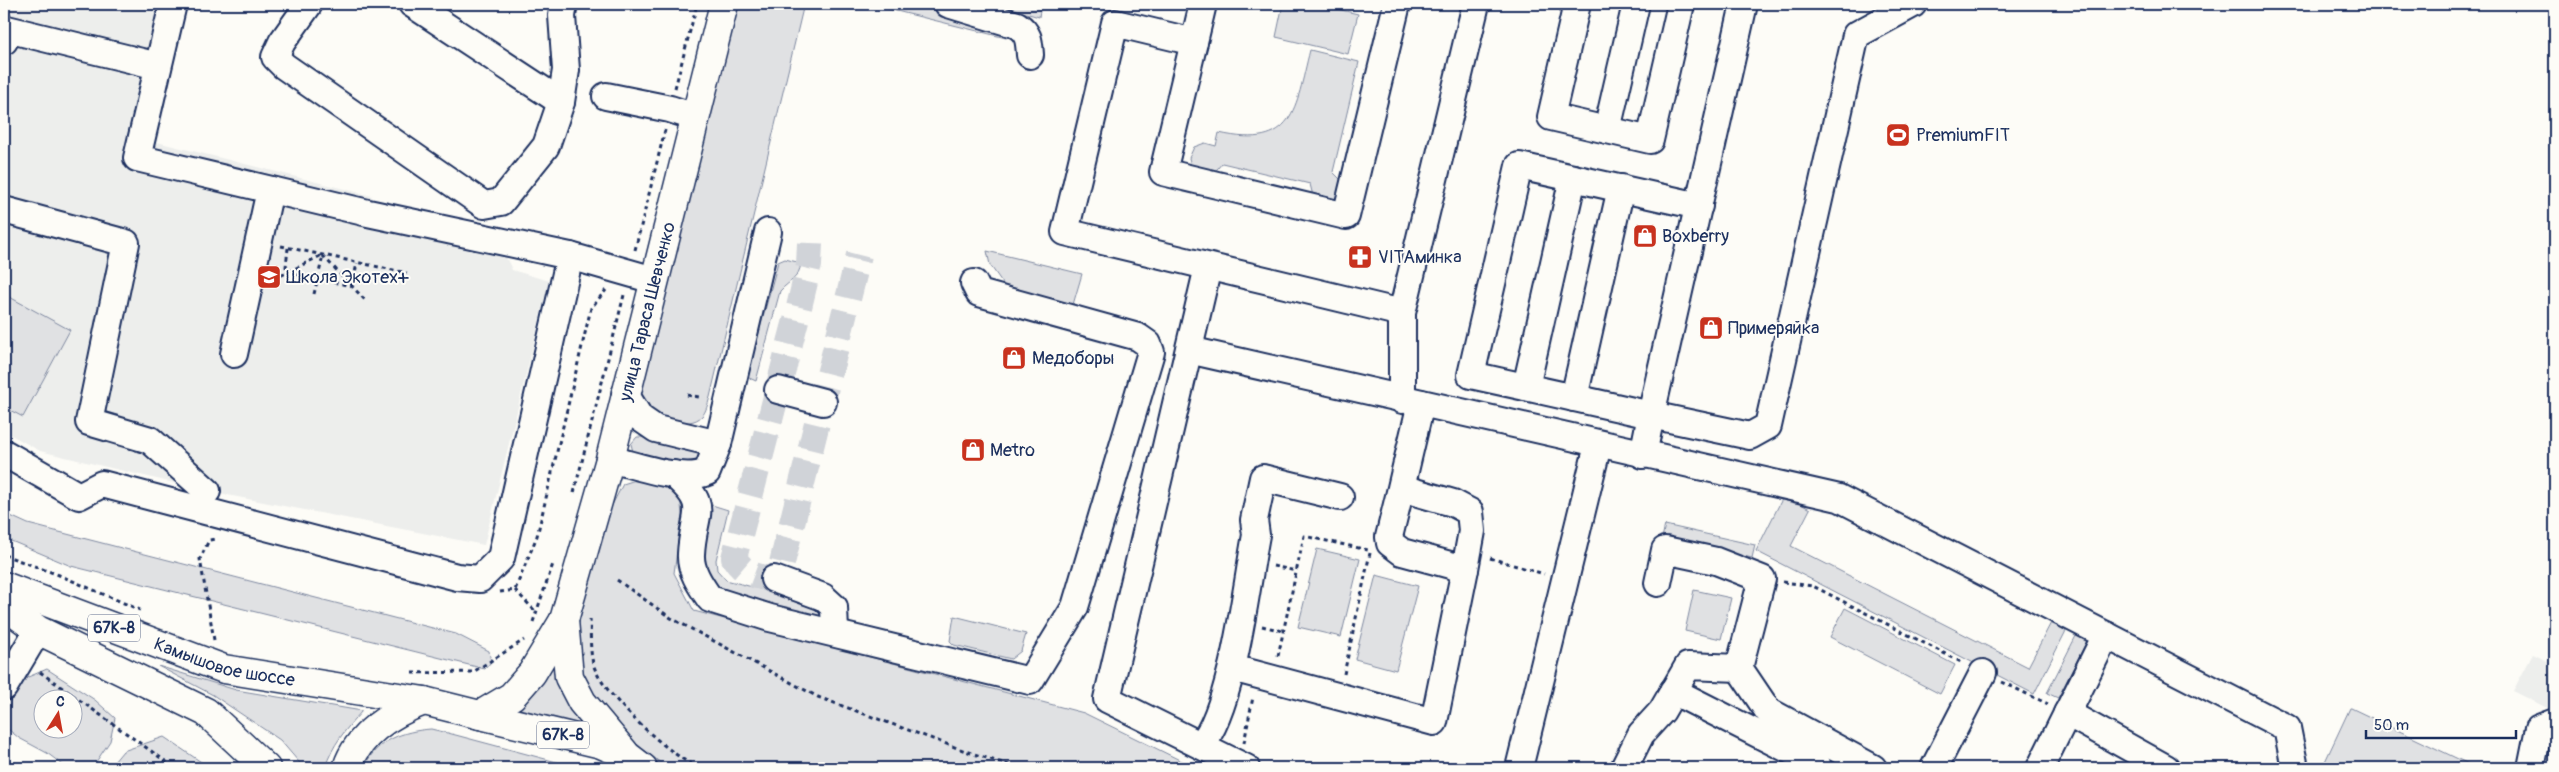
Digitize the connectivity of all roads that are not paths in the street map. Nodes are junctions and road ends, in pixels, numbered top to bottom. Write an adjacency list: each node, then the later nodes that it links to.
1 (173, 4): 18 (lane)
2 (309, 4): 20 (lane)
3 (412, 4): 20 (lane)
4 (564, 4): 20 (lane)
5 (724, 4): 21 (main road, улица Тараса Шевченко)
6 (948, 4): 17 (lane)
7 (1203, 4): 16 (lane)
8 (1397, 4): 16 (lane)
9 (1476, 4): 33 (lane)
10 (1577, 4): 22 (lane)
11 (1636, 4): 22 (lane)
12 (1681, 4): 22 (lane)
13 (1744, 4): 26 (lane)
14 (1914, 4): 42 (lane)
15 (4, 41): 18 (lane)
16 (1194, 42): 30 (lane)
17 (1030, 55)
18 (158, 66): 25 (lane)
19 (606, 96): 21 (lane)
20 (561, 102)
21 (683, 113): 31 (main road, улица Тараса Шевченко)
22 (1607, 130)
23 (1573, 178): 24 (lane); 36 (lane); 36 (lane)
24 (1621, 188): 26 (lane); 39 (lane)
25 (270, 190): 29 (lane); 35 (lane)
26 (1699, 206): 42 (lane)
27 (4, 210): 50 (lane)
28 (768, 232): 43 (lane)
29 (570, 256): 31 (lane); 45 (lane)
30 (1208, 267): 33 (lane); 34 (lane)
31 (642, 277): 38 (main road, улица Тараса Шевченко)
32 (974, 283): 59 (lane)
33 (1402, 313): 41 (lane)
34 (1189, 350): 41 (lane); 70 (lane)
35 (234, 354)
36 (1526, 387): 39 (lane)
37 (778, 390): 40 (lane)
38 (625, 394): 43 (lane); 47 (main road, улица Тараса Шевченко)
39 (1574, 398): 42 (lane)
40 (823, 402)
41 (1412, 402): 44 (lane); 49 (lane)
42 (1651, 415): 46 (lane)
43 (718, 444): 48 (lane)
44 (1598, 445): 46 (lane); 75 (lane)
45 (4, 453)
46 (1643, 455): 60 (lane)
47 (610, 459): 48 (lane); 57 (main road, улица Тараса Шевченко)
48 (674, 474): 59 (lane)
49 (1401, 488): 52 (lane); 52 (lane)
50 (207, 491)
51 (1340, 497): 61 (lane)
52 (1464, 569): 61 (lane)
53 (774, 579): 59 (lane)
54 (1658, 583): 62 (lane)
55 (4, 586): 66 (main road, Камышовое шоссе / 67К-8)
56 (4, 605): 58 (main road)
57 (577, 619): 68 (main road, улица Тараса Шевченко); 71 (main road, улица Тараса Шевченко)
58 (38, 630): 64 (lane); 73 (main road)
59 (835, 632)
60 (2106, 635): 67 (lane); 82 (lane)
61 (1232, 668): 70 (lane)
62 (1739, 668): 65 (lane); 78 (lane)
63 (1983, 673): 79 (lane)
64 (4, 687)
65 (1673, 691): 76 (lane); 77 (lane)
66 (424, 701): 68 (main road, Камышовое шоссе / 67К-8); 74 (main road)
67 (2067, 713): 80 (lane); 81 (lane)
68 (480, 714): 71 (main road, Камышовое шоссе / 67К-8)
69 (2555, 722): 83 (lane)
70 (1201, 745): 72 (lane)
71 (639, 764)
72 (1243, 766)
73 (266, 768)
74 (347, 768)
75 (1519, 768)
76 (1624, 768)
77 (1814, 768)
78 (1873, 768)
79 (1934, 768)
80 (2040, 768)
81 (2166, 768)
82 (2295, 768)
83 (2531, 768)

